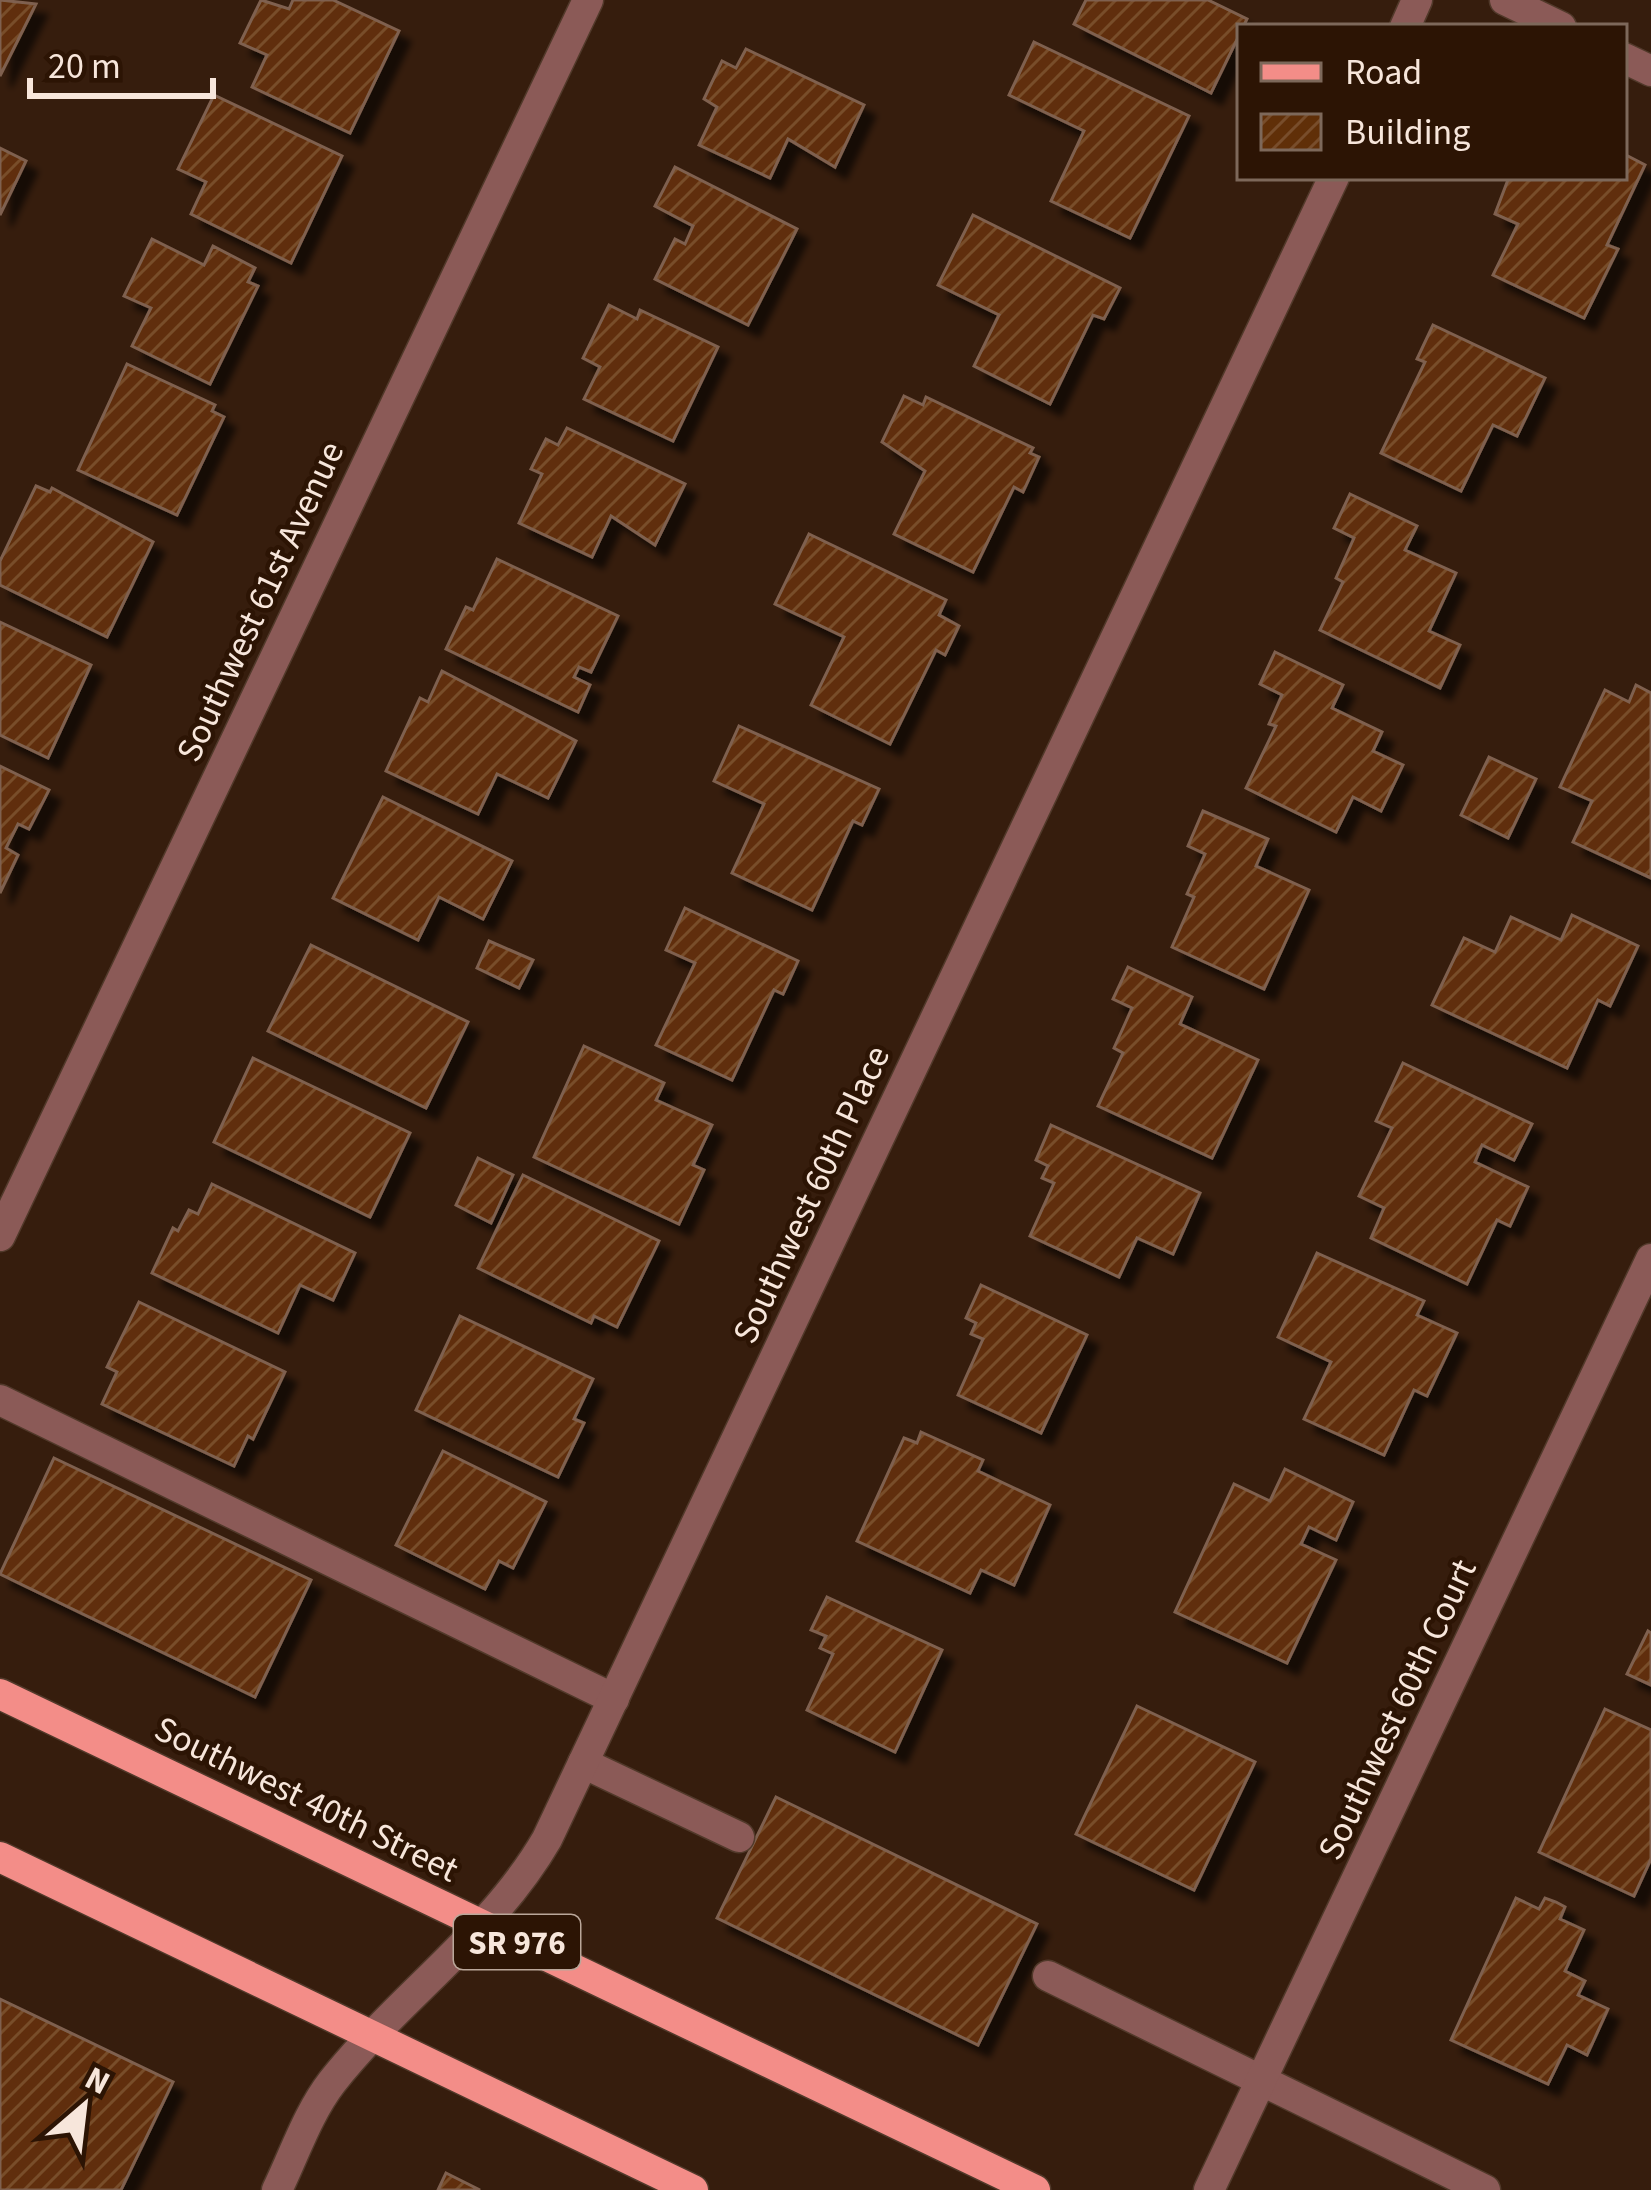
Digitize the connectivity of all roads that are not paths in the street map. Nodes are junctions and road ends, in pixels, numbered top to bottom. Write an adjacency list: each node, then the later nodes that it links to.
1 (588, 0): 5 (street, Southwest 61st Avenue)
2 (1505, 0): 3 (street)
3 (1555, 24)
4 (1333, 180): 9 (street, Southwest 60th Place)
5 (0, 1236)
6 (1651, 1259): 16 (street, Southwest 60th Court)
7 (0, 1400): 9 (street)
8 (0, 1694): 13 (main road, Southwest 40th Street / SR 976)
9 (614, 1700): 10 (street, Southwest 60th Place)
10 (583, 1763): 11 (street); 13 (street, Southwest 60th Place)
11 (739, 1837)
12 (0, 1857): 15 (main road)
13 (484, 1926): 15 (street, Southwest 60th Place); 19 (main road, Southwest 40th Street / SR 976)
14 (1048, 1976): 16 (street)
15 (371, 2036): 17 (street, Southwest 60th Place); 18 (main road)
16 (1264, 2080): 20 (street, Southwest 60th Court); 21 (street)
17 (277, 2190)
18 (693, 2190)
19 (1035, 2190)
20 (1209, 2190)
21 (1485, 2190)

